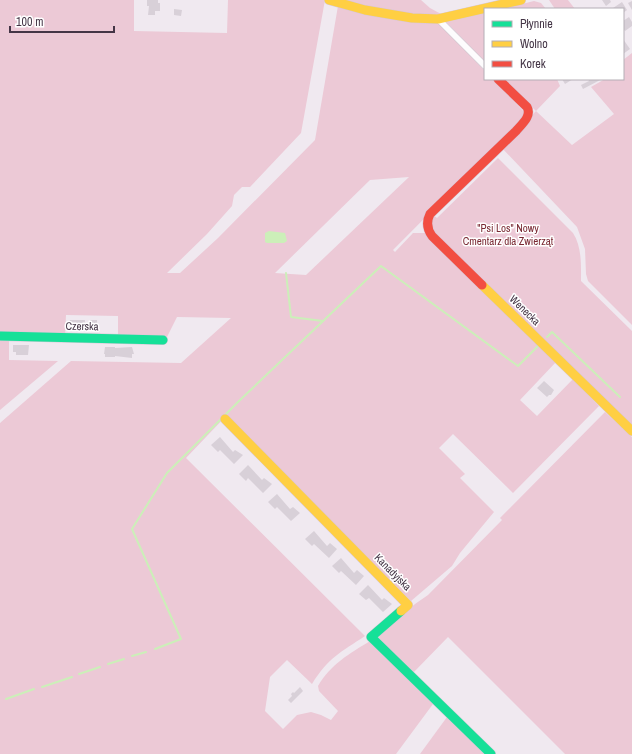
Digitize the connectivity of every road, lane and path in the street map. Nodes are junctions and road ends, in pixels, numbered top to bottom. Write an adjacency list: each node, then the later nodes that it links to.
1 (329, 0): 5 (street)
2 (521, 0): 4 (street)
3 (484, 8): 5 (street)
4 (486, 8)
5 (438, 19): 6 (street)
6 (484, 65)
7 (499, 80): 11 (street, Wenecka)
8 (0, 336): 9 (street, Czerska)
9 (163, 340)
10 (225, 419): 12 (street, Kanadyjska)
11 (632, 431)
12 (491, 754)

